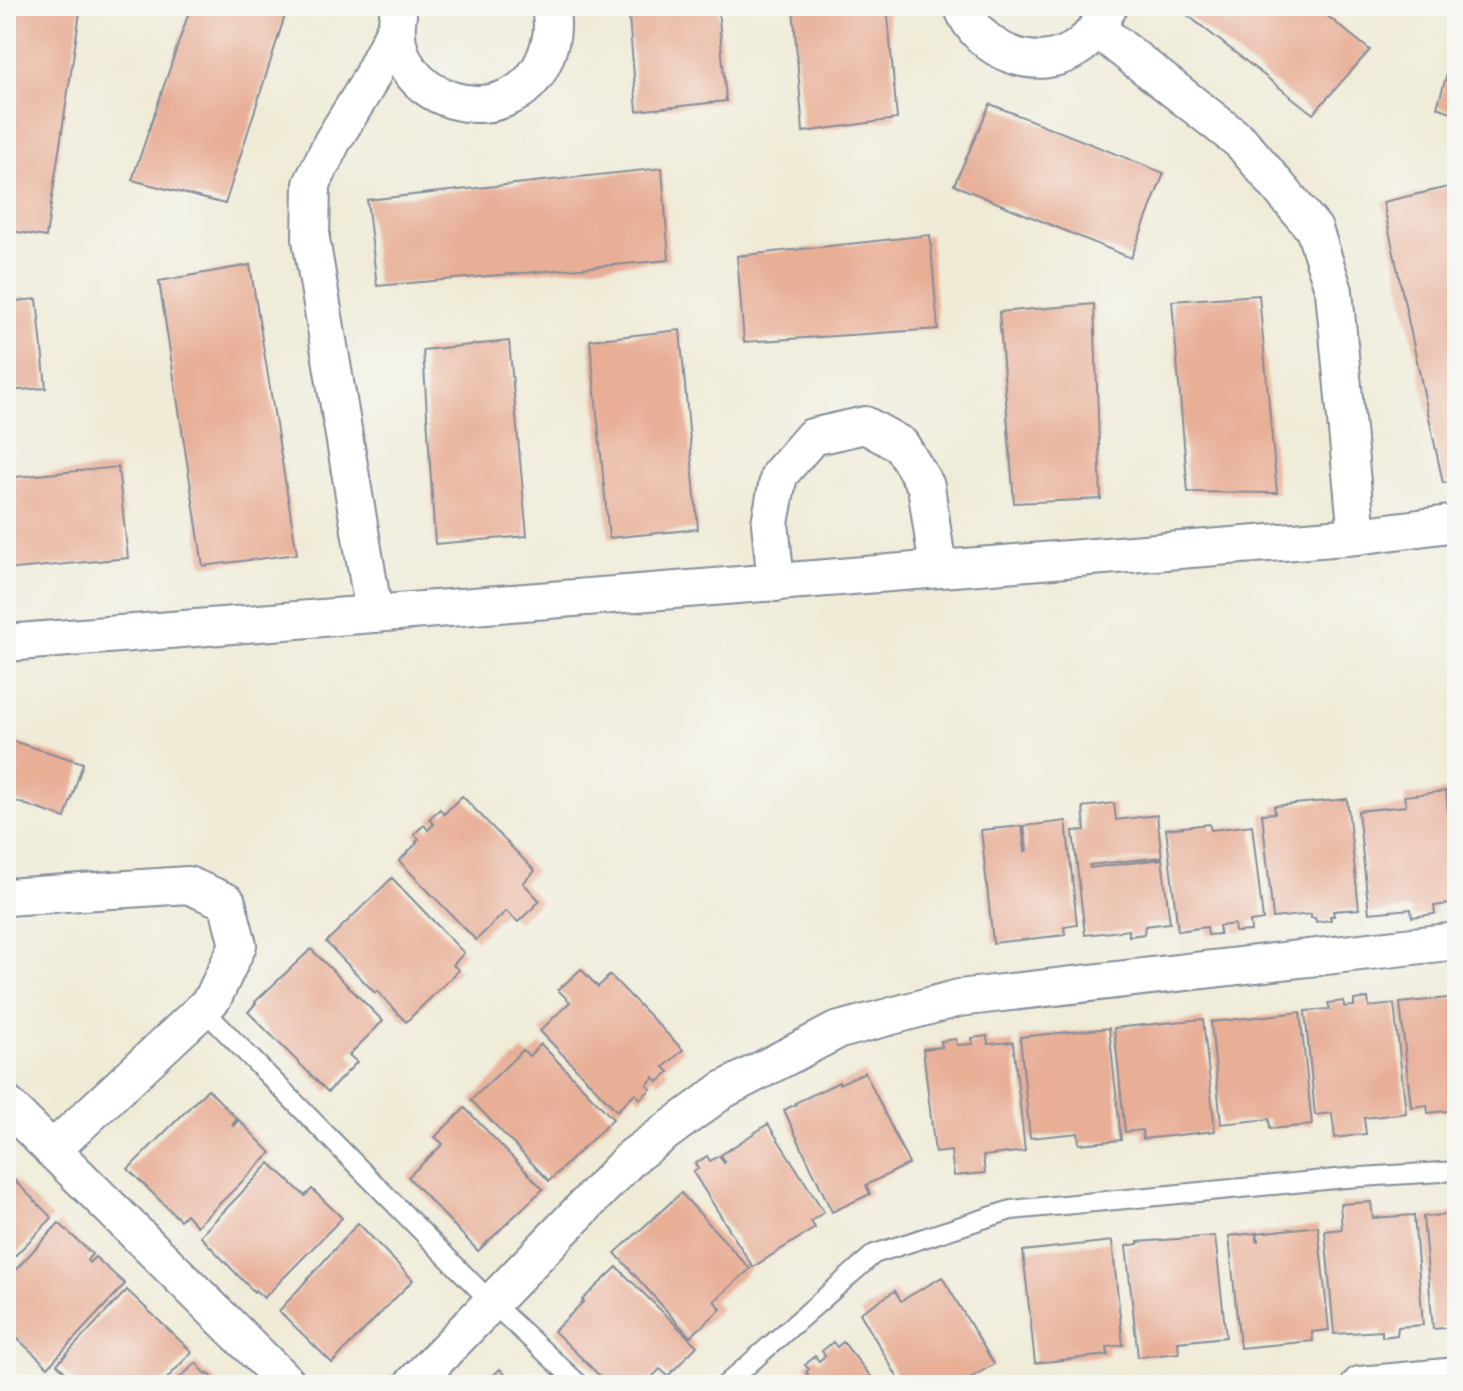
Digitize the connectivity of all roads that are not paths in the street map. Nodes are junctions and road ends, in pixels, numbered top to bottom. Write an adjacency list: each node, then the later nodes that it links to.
1 (549, 6): 3 (street)
2 (962, 6): 4 (street)
3 (398, 16): 9 (street)
4 (1103, 17): 6 (street)
5 (1457, 523): 6 (street)
6 (1357, 536): 7 (street)
7 (938, 569): 8 (street); 8 (street)
8 (776, 583): 9 (street)
9 (374, 614): 10 (street)
10 (6, 643)
11 (6, 897): 13 (street)
12 (1457, 941): 17 (street)
13 (203, 1009): 15 (street); 17 (lane)
14 (6, 1104): 15 (street)
15 (52, 1150): 19 (street)
16 (1457, 1171): 22 (lane)
17 (492, 1303): 20 (street); 21 (lane)
18 (1437, 1380): 23 (street)
19 (289, 1385)
20 (412, 1385)
21 (580, 1385)
22 (725, 1385)
23 (1360, 1385)

